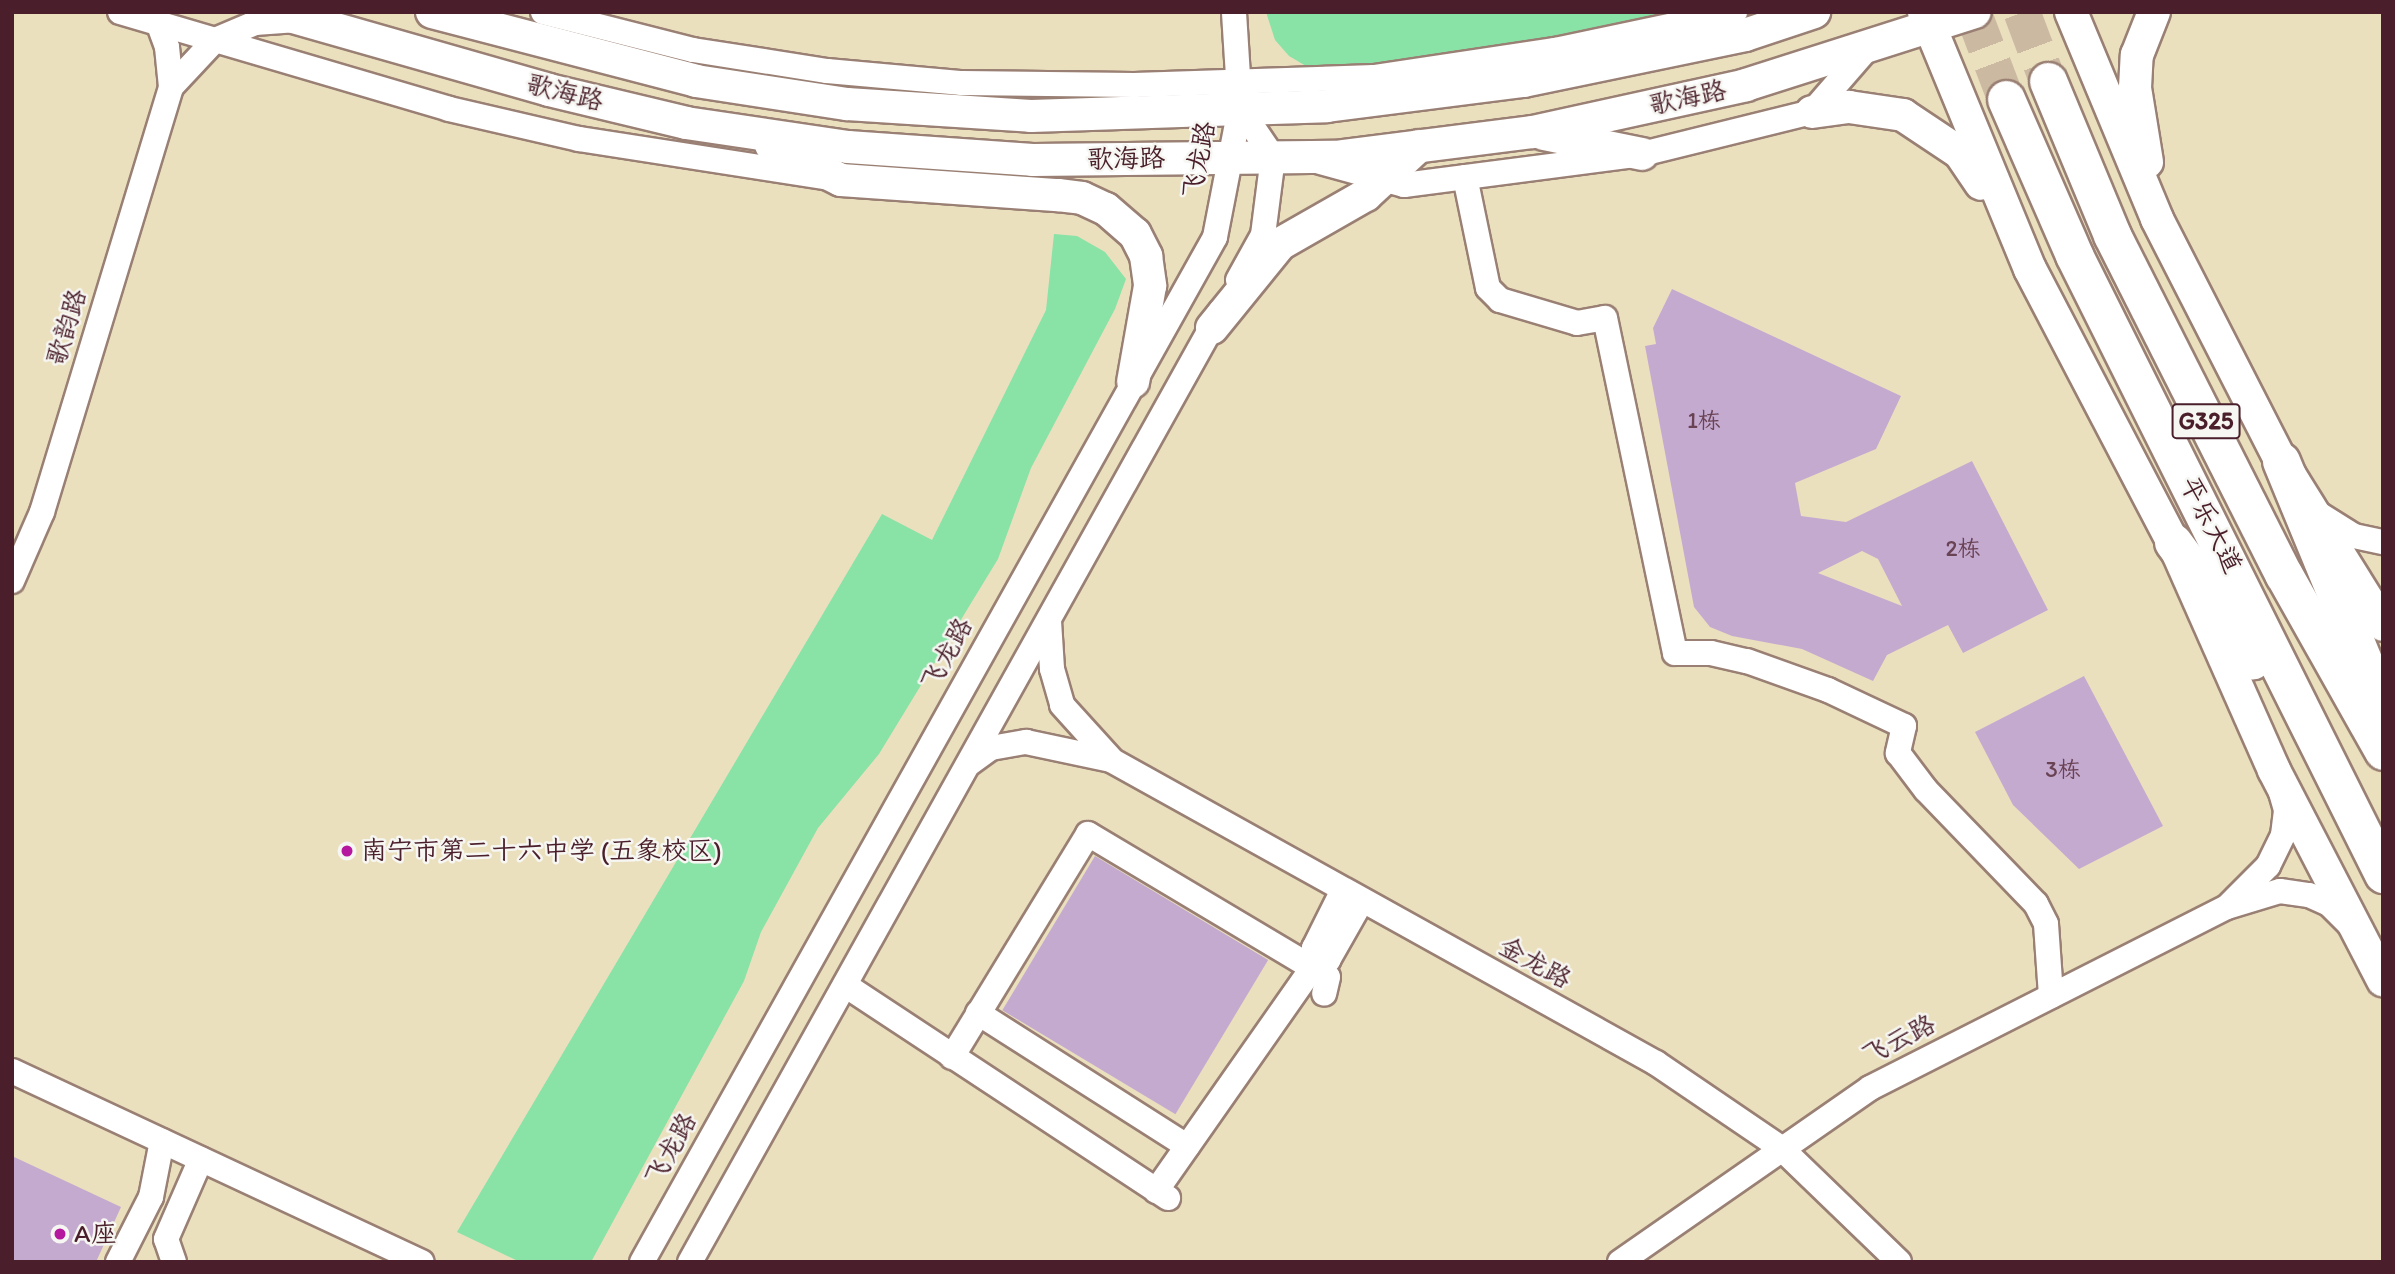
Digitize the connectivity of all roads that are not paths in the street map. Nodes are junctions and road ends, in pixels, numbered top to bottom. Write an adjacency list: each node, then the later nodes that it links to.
1 (120, 12): 11 (street)
2 (432, 12): 18 (main road, 歌海路)
3 (543, 12): 18 (street)
4 (1234, 12): 18 (street)
5 (1774, 12): 13 (main road)
6 (1814, 12): 13 (main road, 歌海路)
7 (1975, 12): 12 (main road, 歌海路)
8 (2071, 12): 30 (main road)
9 (2154, 12): 30 (main road)
10 (290, 16): 14 (street); 21 (main road, 歌海路)
11 (158, 18): 14 (street); 17 (street)
12 (1927, 21): 15 (main road, 歌海路); 31 (main road)
13 (1740, 24): 18 (main road, 歌海路)
14 (215, 40): 17 (street); 29 (street)
15 (1865, 51): 20 (street); 22 (main road, 歌海路)
16 (2048, 81): 42 (highway, 平乐大道 / G325)
17 (171, 87): 38 (street, 歌韵路)
18 (1240, 95): 25 (street, 飞龙路); 26 (street, 飞龙路)
19 (2006, 99): 46 (highway, 平乐大道)
20 (1812, 112): 24 (street); 31 (main road)
21 (745, 132): 26 (main road, 歌海路); 29 (main road)
22 (1533, 132): 23 (main road, 歌海路); 24 (main road)
23 (1419, 146): 25 (main road, 歌海路); 28 (main road)
24 (1642, 154): 27 (street)
25 (1286, 157): 26 (main road, 歌海路); 28 (street); 32 (street)
26 (1227, 158): 33 (street, 飞龙路)
27 (1465, 177): 28 (street); 55 (street)
28 (1383, 179): 32 (main road)
29 (841, 180): 33 (main road)
30 (2157, 219): 34 (main road)
31 (2021, 247): 36 (main road)
32 (1212, 328): 39 (street)
33 (1133, 382): 66 (street, 飞龙路)
34 (2281, 461): 35 (main road); 41 (highway)
35 (2311, 509): 37 (street); 40 (main road)
36 (2173, 542): 45 (main road); 46 (highway)
37 (2383, 542)
38 (12, 581)
39 (1049, 621): 43 (street, 金龙路); 44 (street)
40 (2383, 625)
41 (2383, 709)
42 (2383, 751)
43 (1111, 760): 44 (street, 金龙路); 48 (street, 金龙路)
44 (968, 765): 53 (street)
45 (2274, 771): 49 (street, 飞云路); 50 (main road)
46 (2342, 790): 47 (highway, 平乐大道)
47 (2383, 874)
48 (1352, 897): 51 (street); 61 (street, 金龙路)
49 (2227, 907): 50 (street, 飞云路); 55 (street, 飞云路)
50 (2357, 931): 52 (main road)
51 (1313, 967): 54 (street); 56 (street); 60 (street)
52 (2383, 980)
53 (845, 985): 57 (street); 67 (street)
54 (1324, 994)
55 (2051, 996): 61 (street, 飞云路)
56 (984, 1017): 57 (street); 60 (street)
57 (956, 1060): 60 (street)
58 (12, 1071): 59 (street)
59 (162, 1141): 62 (street); 63 (street)
60 (1187, 1146)
61 (1781, 1148): 68 (street, 飞云路); 69 (street, 金龙路)
62 (201, 1159): 64 (street); 65 (street)
63 (113, 1258)
64 (174, 1262)
65 (422, 1262)
66 (642, 1262)
67 (690, 1262)
68 (1620, 1262)
69 (1899, 1262)

